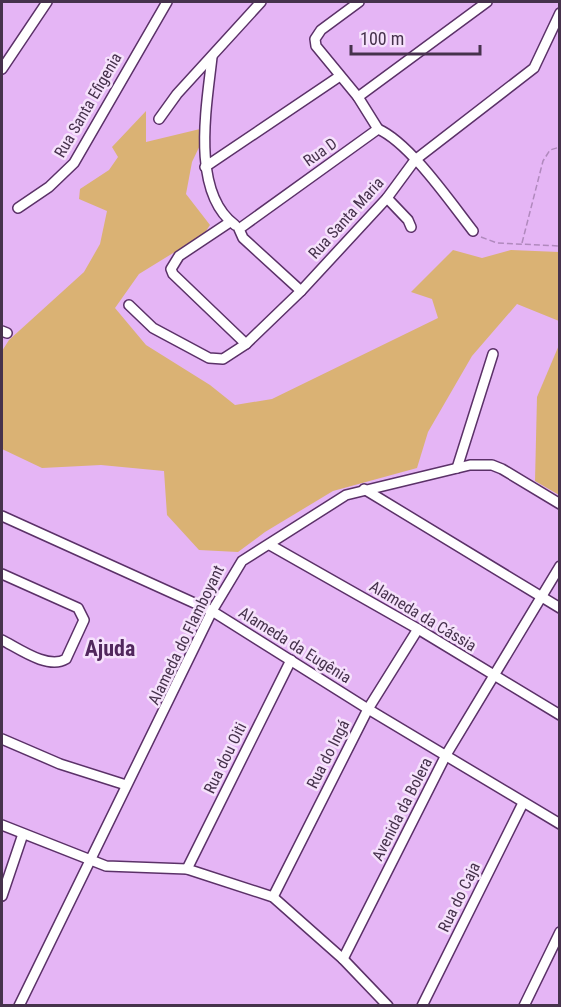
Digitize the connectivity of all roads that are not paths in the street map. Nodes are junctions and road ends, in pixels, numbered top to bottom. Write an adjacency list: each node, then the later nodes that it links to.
1 (167, 2): 16 (street, Rua Santa Efigenia)
2 (261, 2): 7 (street)
3 (359, 2): 9 (street)
4 (487, 2): 10 (street)
5 (43, 4): 8 (street)
6 (560, 13): 13 (street, Rua Santa Maria)
7 (212, 57): 11 (street); 14 (street)
8 (2, 69)
9 (340, 76): 10 (street); 14 (street)
10 (358, 97): 12 (street)
11 (159, 119)
12 (378, 129): 13 (street); 19 (street, Rua D)
13 (415, 160): 15 (street, Rua Santa Maria); 20 (street)
14 (205, 167): 17 (street)
15 (387, 198): 18 (street); 21 (street, Rua Santa Maria)
16 (18, 208)
17 (230, 222): 19 (street); 23 (street)
18 (411, 227)
19 (240, 229): 21 (street)
20 (473, 231)
21 (301, 291): 23 (street, Rua Santa Maria)
22 (129, 305): 23 (street, Rua Santa Maria)
23 (246, 344)
24 (493, 354): 25 (street)
25 (457, 468): 26 (street, Alameda do Flamboyant); 27 (street, Alameda do Flamboyant)
26 (364, 489): 29 (street, Alameda do Flamboyant); 32 (street)
27 (560, 504)
28 (3, 520): 34 (street, Alameda da Eugênia)
29 (270, 545): 34 (street, Alameda do Flamboyant); 35 (street, Alameda da Cássia)
30 (560, 566): 32 (street, Avenida da Bolera)
31 (2, 574): 36 (street)
32 (540, 597): 33 (street); 38 (street, Avenida da Bolera)
33 (560, 608)
34 (212, 610): 37 (street, Alameda da Eugênia); 43 (street, Alameda do Flamboyant)
35 (418, 629): 38 (street, Alameda da Cássia); 39 (street, Rua do Ingá)
36 (2, 640)
37 (291, 660): 39 (street, Alameda da Eugênia); 49 (street, Rua dou Oiti)
38 (492, 674): 40 (street, Alameda da Cássia); 42 (street, Avenida da Bolera)
39 (368, 709): 42 (street, Alameda da Eugênia); 51 (street, Rua do Ingá)
40 (560, 715)
41 (2, 739): 43 (street)
42 (446, 755): 44 (street, Alameda da Eugênia); 53 (street, Avenida da Bolera)
43 (126, 785): 48 (street, Alameda do Flamboyant)
44 (523, 803): 45 (street, Alameda da Eugênia); 56 (street, Rua do Caja)
45 (560, 824)
46 (2, 825): 47 (street)
47 (23, 834): 48 (street); 50 (street)
48 (89, 859): 49 (street); 54 (street, Alameda do Flamboyant)
49 (187, 869): 51 (street)
50 (2, 896)
51 (273, 897): 53 (street)
52 (560, 932): 57 (street)
53 (343, 959): 55 (street)
54 (19, 1005)
55 (388, 1005)
56 (422, 1005)
57 (524, 1005)

